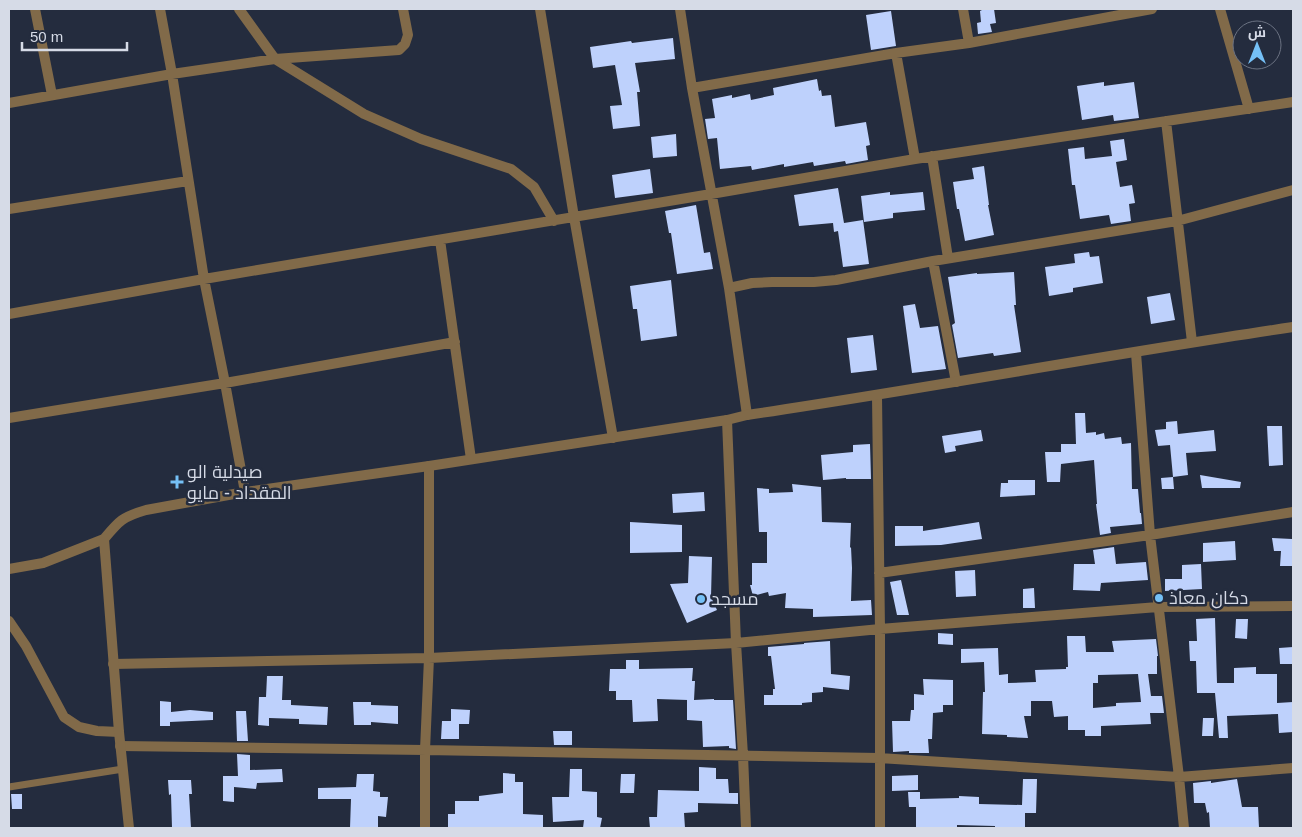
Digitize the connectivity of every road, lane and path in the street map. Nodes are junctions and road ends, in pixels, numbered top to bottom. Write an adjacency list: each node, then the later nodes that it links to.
1 (35, 9): 15 (street)
2 (160, 9): 13 (street)
3 (239, 9): 12 (street)
4 (404, 9): 12 (street)
5 (540, 9): 26 (street)
6 (680, 9): 14 (street)
7 (963, 9): 10 (street)
8 (1150, 9): 10 (street)
9 (1220, 9): 18 (street)
10 (969, 43): 11 (street)
11 (896, 53): 14 (street); 21 (street)
12 (275, 59): 13 (street); 27 (street)
13 (172, 74): 15 (street); 22 (street)
14 (692, 88): 24 (street)
15 (52, 95): 17 (street)
16 (1293, 102): 18 (street)
17 (9, 103)
18 (1250, 109): 19 (street)
19 (1166, 121): 20 (street); 28 (street)
20 (932, 156): 21 (street); 30 (street)
21 (915, 159): 24 (street)
22 (188, 180): 25 (street); 32 (street)
23 (1293, 190): 28 (street)
24 (712, 194): 26 (street); 33 (street)
25 (9, 209)
26 (574, 217): 27 (street); 45 (street)
27 (554, 221): 29 (street)
28 (1178, 221): 30 (street); 37 (street)
29 (440, 240): 32 (street); 36 (street)
30 (948, 258): 31 (street)
31 (933, 261): 33 (street); 39 (street)
32 (204, 279): 34 (street); 40 (street)
33 (728, 288): 42 (street)
34 (9, 314)
35 (1293, 327): 37 (street)
36 (455, 342): 40 (street); 46 (street)
37 (1192, 342): 38 (street)
38 (1136, 353): 39 (street); 50 (street)
39 (956, 382): 41 (street)
40 (225, 383): 43 (street); 48 (street)
41 (877, 396): 42 (street); 53 (street)
42 (747, 415): 44 (street)
43 (9, 418)
44 (727, 420): 45 (street); 58 (street)
45 (613, 438): 46 (street)
46 (471, 459): 47 (street)
47 (429, 466): 48 (street); 59 (street)
48 (245, 492): 51 (street)
49 (1293, 512): 50 (street)
50 (1150, 535): 53 (street); 55 (street)
51 (104, 539): 52 (street); 60 (street)
52 (9, 569)
53 (879, 573): 57 (street)
54 (1293, 606): 55 (street)
55 (1158, 607): 57 (street); 68 (street)
56 (9, 621): 61 (street)
57 (880, 629): 58 (street); 65 (street)
58 (736, 643): 59 (street); 64 (street)
59 (429, 658): 60 (street); 63 (street)
60 (113, 664): 61 (street)
61 (119, 732): 62 (street)
62 (120, 746): 63 (street); 67 (street)
63 (424, 750): 64 (street); 71 (street)
64 (743, 756): 65 (street); 72 (street)
65 (879, 758): 68 (street); 73 (street)
66 (1293, 768): 68 (street)
67 (122, 769): 69 (lane); 70 (street)
68 (1179, 778): 74 (street)
69 (9, 788)
70 (129, 828)
71 (425, 828)
72 (746, 828)
73 (880, 828)
74 (1184, 828)

